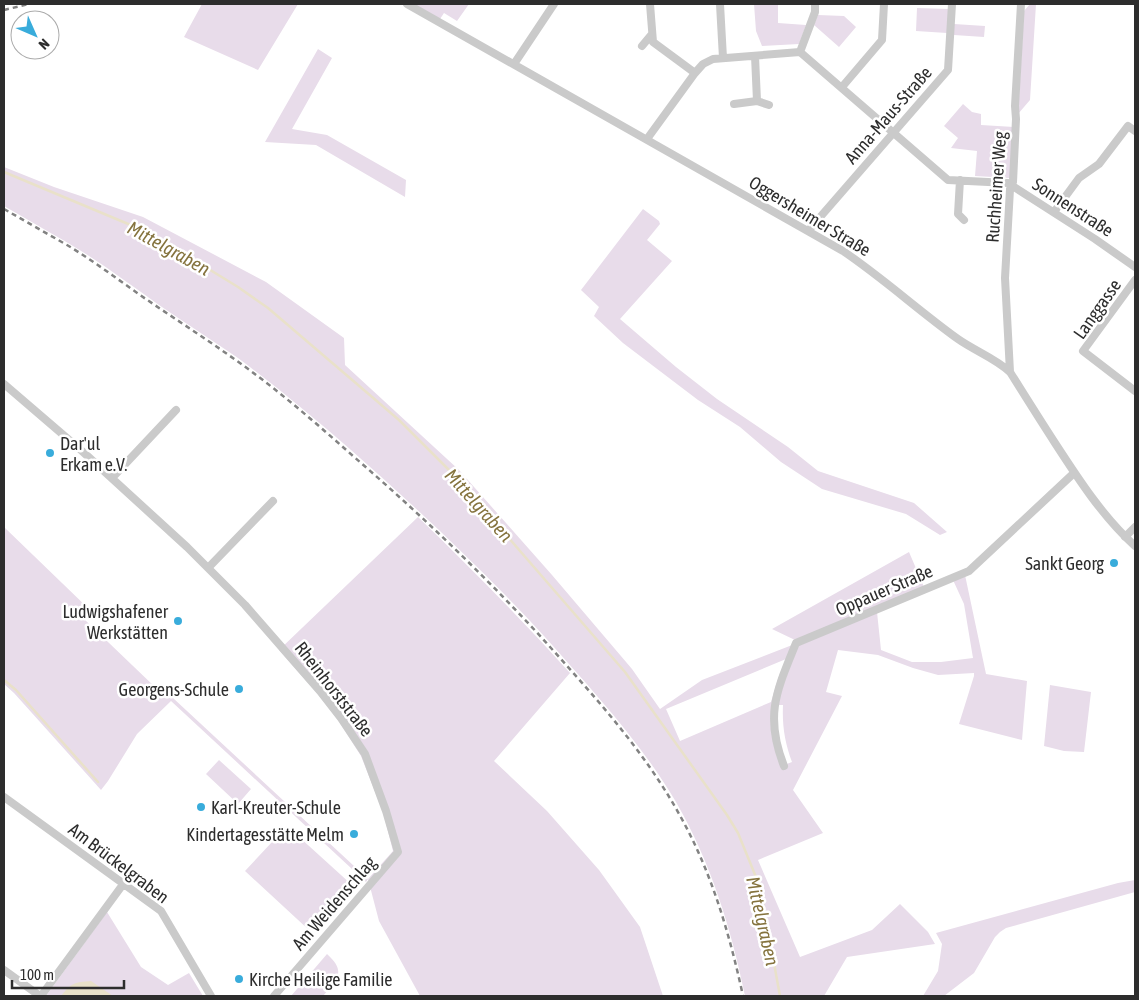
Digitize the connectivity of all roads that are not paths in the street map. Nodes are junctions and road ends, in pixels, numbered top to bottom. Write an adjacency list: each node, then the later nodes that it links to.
1 (407, 4): 14 (street, Oggersheimer Straße)
2 (554, 4): 14 (street)
3 (650, 4): 9 (street)
4 (720, 4): 13 (street)
5 (815, 4): 11 (street)
6 (884, 4): 16 (street)
7 (952, 4): 21 (street, Anna-Maus-Straße)
8 (1020, 4): 24 (street, Ruchheimer Weg)
9 (652, 34): 10 (street); 15 (street)
10 (642, 46)
11 (800, 52): 12 (street); 16 (street, Sonnenstraße)
12 (755, 56): 13 (street); 17 (street)
13 (724, 58): 15 (street)
14 (514, 64): 22 (street, Oggersheimer Straße)
15 (695, 73): 22 (street)
16 (842, 87): 21 (street, Sonnenstraße)
17 (757, 101): 18 (street); 19 (street)
18 (734, 104)
19 (769, 105)
20 (1135, 131): 25 (street)
21 (894, 132): 23 (street, Sonnenstraße); 27 (street, Anna-Maus-Straße)
22 (647, 139): 27 (street, Oggersheimer Straße)
23 (960, 180): 24 (street, Sonnenstraße); 26 (street)
24 (1012, 185): 25 (street, Sonnenstraße); 30 (street, Ruchheimer Weg)
25 (1054, 212): 28 (street, Sonnenstraße)
26 (964, 220)
27 (808, 231): 30 (street, Oggersheimer Straße)
28 (1135, 267)
29 (1135, 280): 32 (street, Langgasse)
30 (1010, 372): 34 (street, Oggersheimer Straße)
31 (4, 384): 35 (street, Rheinhorststraße)
32 (1135, 391)
33 (176, 410): 35 (street)
34 (1074, 473): 38 (street, Oggersheimer Straße); 41 (street, Oppauer Straße)
35 (112, 478): 40 (street, Rheinhorststraße)
36 (273, 501): 40 (street)
37 (1135, 527): 38 (street)
38 (1125, 537): 39 (street, Oggersheimer Straße)
39 (1135, 546)
40 (208, 568): 43 (street, Rheinhorststraße)
41 (784, 766)
42 (4, 797): 44 (street, Am Brückelgraben)
43 (398, 852): 48 (street, Am Weidenschlag)
44 (124, 883): 46 (street); 47 (street, Am Brückelgraben)
45 (4, 970): 46 (street)
46 (40, 996)
47 (211, 996)
48 (274, 996)

